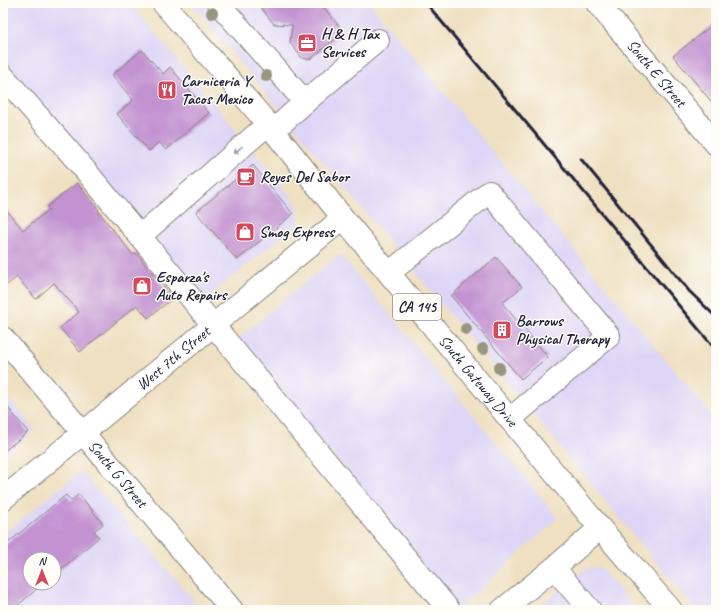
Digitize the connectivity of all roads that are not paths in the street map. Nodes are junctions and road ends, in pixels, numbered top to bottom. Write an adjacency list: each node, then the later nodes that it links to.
1 (163, 3): 7 (street, South Gateway Drive / CA 145)
2 (218, 3): 6 (street)
3 (597, 3): 8 (street, South E Street)
4 (378, 40): 6 (street)
5 (3, 76): 10 (street)
6 (305, 102): 7 (street)
7 (270, 127): 9 (street, South Gateway Drive / CA 145); 10 (street, one-way to 10)
8 (714, 136)
9 (343, 218): 11 (street, South Gateway Drive / CA 145); 12 (street, West 7th Street)
10 (140, 236): 12 (street)
11 (389, 273): 14 (street, South Gateway Drive / CA 145); 14 (street)
12 (213, 325): 15 (street, West 7th Street); 20 (street)
13 (3, 338): 15 (street, South G Street)
14 (510, 419): 17 (street, South Gateway Drive / CA 145)
15 (83, 433): 16 (street, West 7th Street); 19 (street, South G Street)
16 (3, 499)
17 (600, 528): 18 (street); 23 (street, South Gateway Drive / CA 145)
18 (554, 568): 21 (street); 22 (street)
19 (232, 610)
20 (449, 610)
21 (502, 610)
22 (590, 610)
23 (671, 610)

